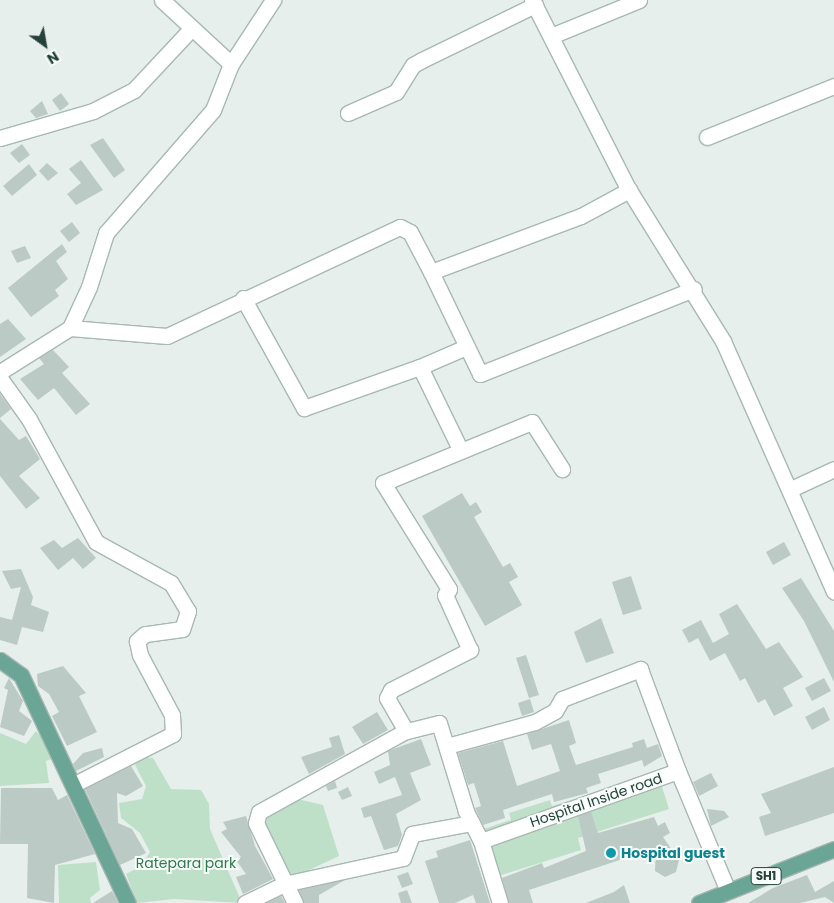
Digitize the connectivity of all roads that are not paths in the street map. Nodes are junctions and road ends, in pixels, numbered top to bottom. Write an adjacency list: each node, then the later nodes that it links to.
1 (162, 0): 5 (street)
2 (273, 0): 7 (street)
3 (639, 0): 6 (street)
4 (534, 3): 6 (street); 9 (street)
5 (190, 30): 7 (street); 11 (street)
6 (551, 36): 12 (street)
7 (231, 64): 16 (street)
8 (834, 86): 10 (street)
9 (348, 113)
10 (707, 137)
11 (0, 138)
12 (629, 190): 13 (street); 14 (street)
13 (430, 272): 15 (street); 17 (street)
14 (694, 289): 17 (street); 24 (street)
15 (243, 298): 16 (street); 18 (street)
16 (70, 328): 19 (street)
17 (464, 348): 18 (street)
18 (420, 367): 21 (street)
19 (0, 372)
20 (0, 378): 30 (street)
21 (460, 449): 22 (street); 27 (street)
22 (562, 469)
23 (834, 469): 24 (street)
24 (791, 489): 25 (street)
25 (834, 591)
26 (0, 660): 30 (main road)
27 (406, 731): 28 (street); 34 (street)
28 (447, 746): 29 (street); 31 (street)
29 (678, 771): 32 (street, Hospital Inside road); 35 (street, Hospital Inside road)
30 (75, 784): 36 (main road)
31 (472, 823): 32 (street); 34 (street)
32 (482, 841): 39 (street)
33 (834, 849): 35 (main road, SH1)
34 (284, 884): 37 (street); 38 (street)
35 (725, 896): 40 (main road, SH1)
36 (128, 903)
37 (245, 903)
38 (295, 903)
39 (500, 903)
40 (699, 903)

